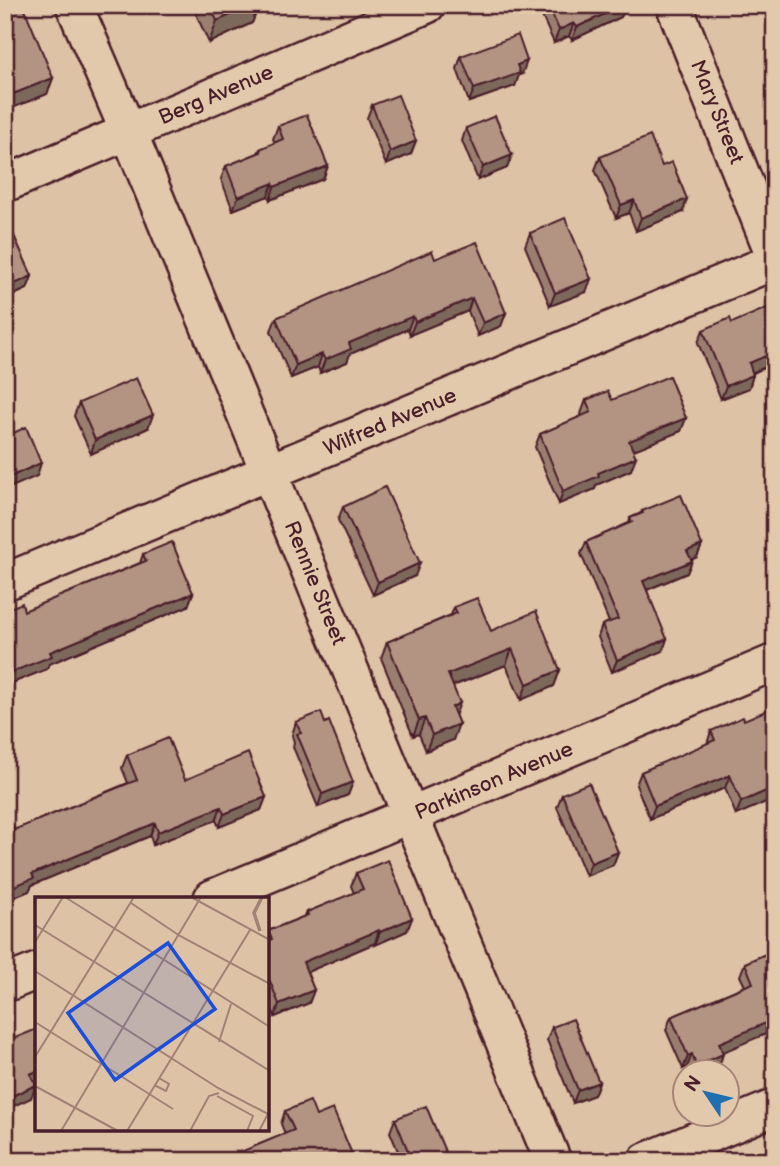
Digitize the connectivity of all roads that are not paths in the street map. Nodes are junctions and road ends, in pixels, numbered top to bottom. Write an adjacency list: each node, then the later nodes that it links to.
1 (74, 5): 4 (street, Rennie Street)
2 (427, 5): 4 (street, Berg Avenue)
3 (674, 5): 6 (street, Mary Street)
4 (129, 133): 5 (street, Berg Avenue); 7 (street, Rennie Street)
5 (5, 184)
6 (775, 260): 7 (street, Wilfred Avenue)
7 (269, 472): 8 (street, Wilfred Avenue); 10 (street, Rennie Street)
8 (5, 583)
9 (775, 662): 10 (street, Parkinson Avenue)
10 (411, 816): 11 (street, Parkinson Avenue); 15 (street, Rennie Street)
11 (214, 897)
12 (35, 972): 13 (street)
13 (5, 984)
14 (775, 1107): 16 (street)
15 (553, 1161)
16 (646, 1161)

